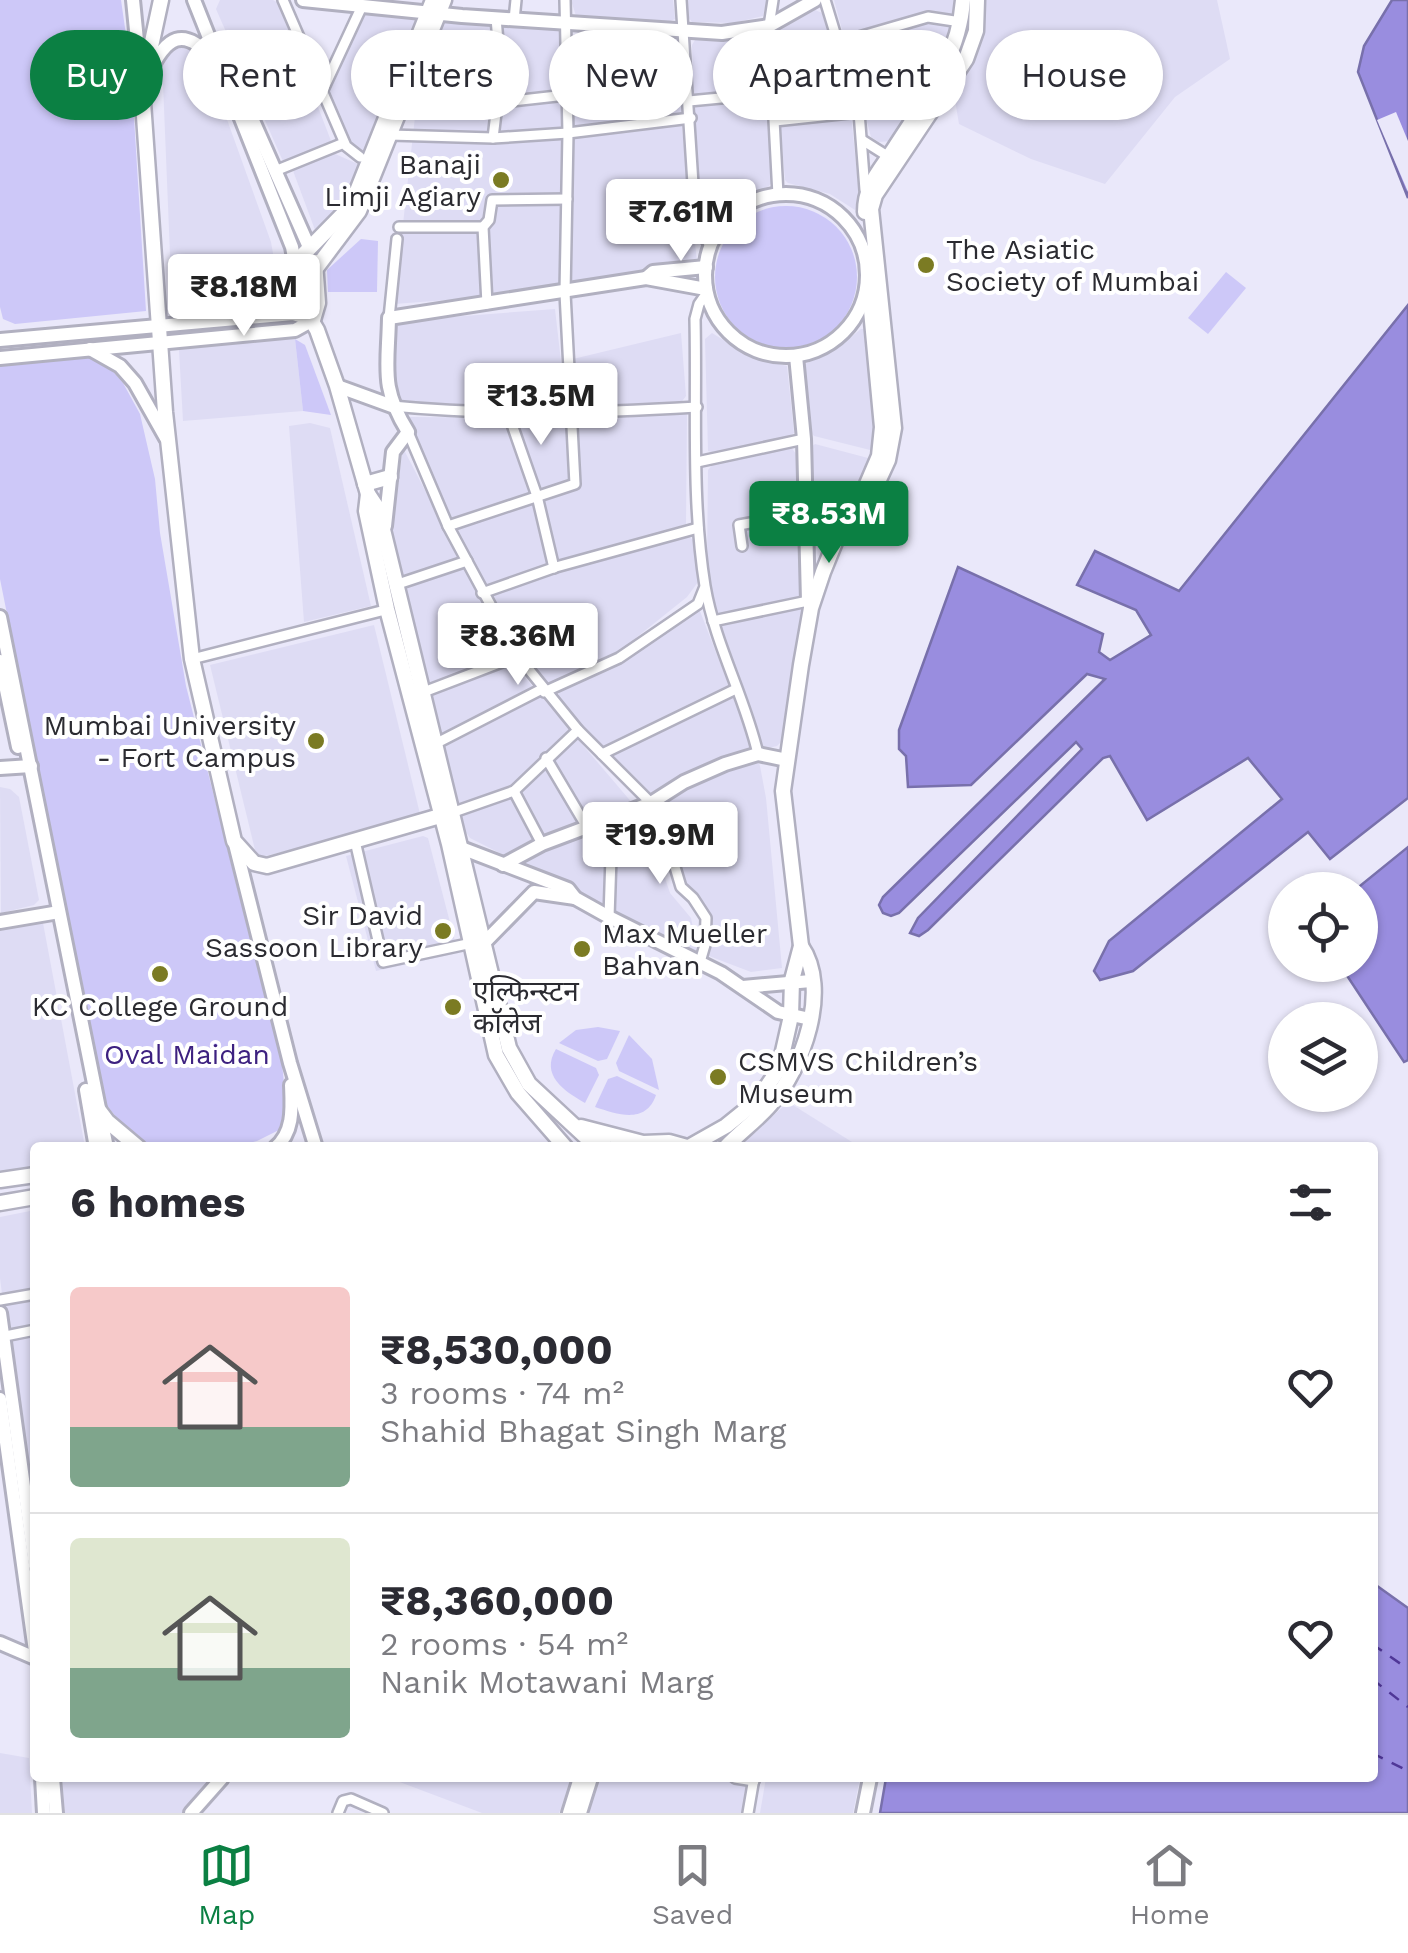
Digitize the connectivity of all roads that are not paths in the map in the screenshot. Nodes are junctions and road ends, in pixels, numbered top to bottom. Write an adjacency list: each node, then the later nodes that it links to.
1 (133, 0): 23 (main road)
2 (197, 0): 25 (main road); 53 (main road)
3 (284, 0): 26 (street)
4 (304, 0): 13 (main road)
5 (516, 0): 19 (street)
6 (566, 0): 21 (street)
7 (681, 0): 30 (street)
8 (773, 0): 22 (street)
9 (814, 0): 22 (main road)
10 (825, 0): 32 (street)
11 (963, 0): 20 (main road)
12 (977, 0): 56 (main road)
13 (324, 1): 16 (main road)
14 (160, 3): 24 (main road)
15 (390, 5): 16 (main road); 17 (main road)
16 (362, 6): 35 (street)
17 (436, 7): 18 (main road); 47 (main road); 60 (main road)
18 (496, 18): 19 (main road); 27 (street)
19 (514, 20): 21 (main road)
20 (962, 22): 33 (street); 52 (main road)
21 (567, 24): 28 (street); 29 (main road)
22 (769, 26): 31 (street); 34 (main road)
23 (136, 30)
24 (154, 30)
25 (208, 30)
26 (296, 30)
27 (497, 30)
28 (567, 30)
29 (656, 30)
30 (685, 30)
31 (769, 30)
32 (834, 30)
33 (883, 30)
34 (693, 32)
35 (331, 73)
36 (331, 115): 50 (street)
37 (144, 120): 72 (main road)
38 (241, 120): 61 (main road)
39 (495, 120): 48 (street)
40 (567, 120): 46 (street)
41 (675, 120): 46 (street)
42 (691, 120): 59 (street)
43 (784, 120): 45 (street)
44 (860, 120): 49 (street)
45 (775, 121): 54 (street)
46 (568, 133): 48 (street); 55 (street)
47 (390, 134): 48 (street); 62 (main road)
48 (493, 138)
49 (862, 140): 52 (street); 56 (street)
50 (345, 144): 51 (street); 53 (street)
51 (360, 157)
52 (889, 157): 56 (main road)
53 (275, 171): 60 (main road)
54 (778, 195): 57 (main road); 59 (main road)
55 (567, 199): 58 (street); 66 (street)
56 (867, 204): 57 (main road); 69 (main road)
57 (838, 213): 69 (main road)
58 (483, 227): 68 (street); 70 (street)
59 (710, 244): 63 (main road)
60 (310, 247): 61 (main road); 62 (main road)
61 (294, 262): 65 (main road)
62 (317, 267): 65 (main road); 71 (main road)
63 (706, 267): 64 (main road); 67 (main road)
64 (646, 278): 66 (main road); 67 (main road)
65 (298, 281): 71 (main road)
66 (565, 292): 68 (main road); 82 (street)
67 (706, 292): 76 (main road); 80 (street)
68 (487, 304): 70 (main road)
69 (869, 309): 76 (main road); 93 (main road)
70 (389, 318): 79 (main road)
71 (313, 320): 72 (main road); 74 (main road); 78 (main road)
72 (160, 324): 73 (main road); 74 (main road)
73 (1, 336)
74 (160, 340): 75 (main road); 85 (main road)
75 (88, 348): 77 (main road); 85 (main road)
76 (794, 352): 84 (main road)
77 (0, 358)
78 (337, 386): 79 (main road); 88 (main road)
79 (392, 406): 81 (street); 83 (main road)
80 (696, 407): 82 (street); 86 (street)
81 (508, 413): 82 (street); 89 (street)
82 (572, 414): 89 (street)
83 (408, 432): 87 (main road); 91 (street)
84 (804, 439): 86 (street); 90 (main road)
85 (171, 447): 108 (main road)
86 (698, 462): 92 (street)
87 (390, 477): 88 (main road); 95 (main road)
88 (367, 489): 95 (main road); 98 (main road)
89 (538, 496): 91 (street); 99 (street)
90 (806, 513): 94 (main road); 96 (street)
91 (448, 526): 97 (street)
92 (698, 528): 99 (street); 101 (street)
93 (840, 530): 94 (main road); 103 (main road)
94 (806, 531): 103 (main road)
95 (384, 534): 98 (main road)
96 (742, 546)
97 (467, 561): 100 (street); 102 (street)
98 (384, 566): 100 (main road); 104 (main road)
99 (554, 568): 102 (street)
100 (394, 585): 104 (main road)
101 (706, 586): 106 (street); 111 (street)
102 (482, 593): 107 (street)
103 (810, 605): 106 (street); 118 (main road)
104 (394, 608): 108 (street); 112 (main road); 123 (main road)
105 (0, 618): 119 (main road)
106 (713, 620): 110 (street)
107 (518, 656): 111 (street); 112 (street)
108 (192, 658): 129 (main road)
109 (0, 662): 119 (main road)
110 (736, 689): 115 (street); 116 (street)
111 (544, 690): 113 (street); 114 (street)
112 (421, 693): 114 (main road)
113 (578, 730): 115 (street); 117 (street)
114 (436, 744): 123 (main road)
115 (602, 754): 122 (street)
116 (758, 754): 118 (main road); 122 (main road)
117 (546, 758): 121 (street); 126 (street)
118 (787, 760): 141 (main road)
119 (27, 767): 120 (main road); 137 (main road)
120 (0, 768)
121 (514, 791): 123 (street); 130 (street)
122 (651, 803): 125 (street); 126 (main road)
123 (449, 810): 127 (main road); 128 (main road)
124 (688, 817): 125 (street)
125 (662, 827): 142 (street)
126 (588, 828): 130 (main road); 138 (street)
127 (454, 838): 131 (main road); 140 (main road)
128 (355, 841): 132 (main road); 140 (street)
129 (234, 842): 132 (main road); 134 (main road)
130 (542, 844): 131 (main road)
131 (503, 865): 133 (main road)
132 (267, 866): 134 (main road)
133 (541, 877): 135 (main road); 136 (main road)
134 (247, 888): 148 (main road)
135 (534, 892): 136 (main road); 140 (main road)
136 (575, 898): 138 (main road)
137 (55, 912): 139 (main road); 149 (main road); 152 (main road)
138 (608, 917): 142 (main road)
139 (0, 922)
140 (478, 943): 150 (main road); 157 (main road)
141 (801, 946): 143 (main road); 144 (main road)
142 (700, 962): 145 (main road)
143 (792, 980): 144 (main road); 145 (main road); 146 (main road)
144 (811, 981): 147 (main road)
145 (743, 987): 146 (main road)
146 (791, 1016): 147 (main road); 151 (main road)
147 (810, 1020): 151 (main road)
148 (290, 1063): 155 (main road); 156 (main road)
149 (98, 1108): 153 (main road); 154 (main road)
150 (575, 1126): 158 (main road); 159 (main road)
151 (729, 1137)
152 (95, 1142)
153 (106, 1142)
154 (133, 1142)
155 (282, 1142)
156 (314, 1142)
157 (561, 1142)
158 (597, 1142)
159 (639, 1142)
160 (30, 1176): 161 (main road)
161 (0, 1180)
162 (30, 1198): 163 (main road)
163 (0, 1203)
164 (30, 1295): 165 (street)
165 (0, 1300)
166 (0, 1312): 168 (main road)
167 (30, 1331): 168 (street)
168 (2, 1337): 170 (main road)
169 (0, 1399): 170 (main road)
170 (7, 1430): 171 (main road)
171 (12, 1488): 172 (main road); 173 (main road)
172 (30, 1549)
173 (30, 1618)
174 (0, 1643): 175 (main road)
175 (30, 1652)
176 (42, 1782): 183 (main road)
177 (54, 1782): 184 (main road)
178 (218, 1782): 185 (main road)
179 (580, 1782): 188 (main road)
180 (591, 1782): 188 (main road)
181 (754, 1782): 189 (street)
182 (872, 1782): 190 (main road)
183 (44, 1813)
184 (56, 1813)
185 (192, 1813)
186 (338, 1813): 187 (street)
187 (382, 1813)
188 (580, 1813)
189 (748, 1813)
190 (866, 1813)

